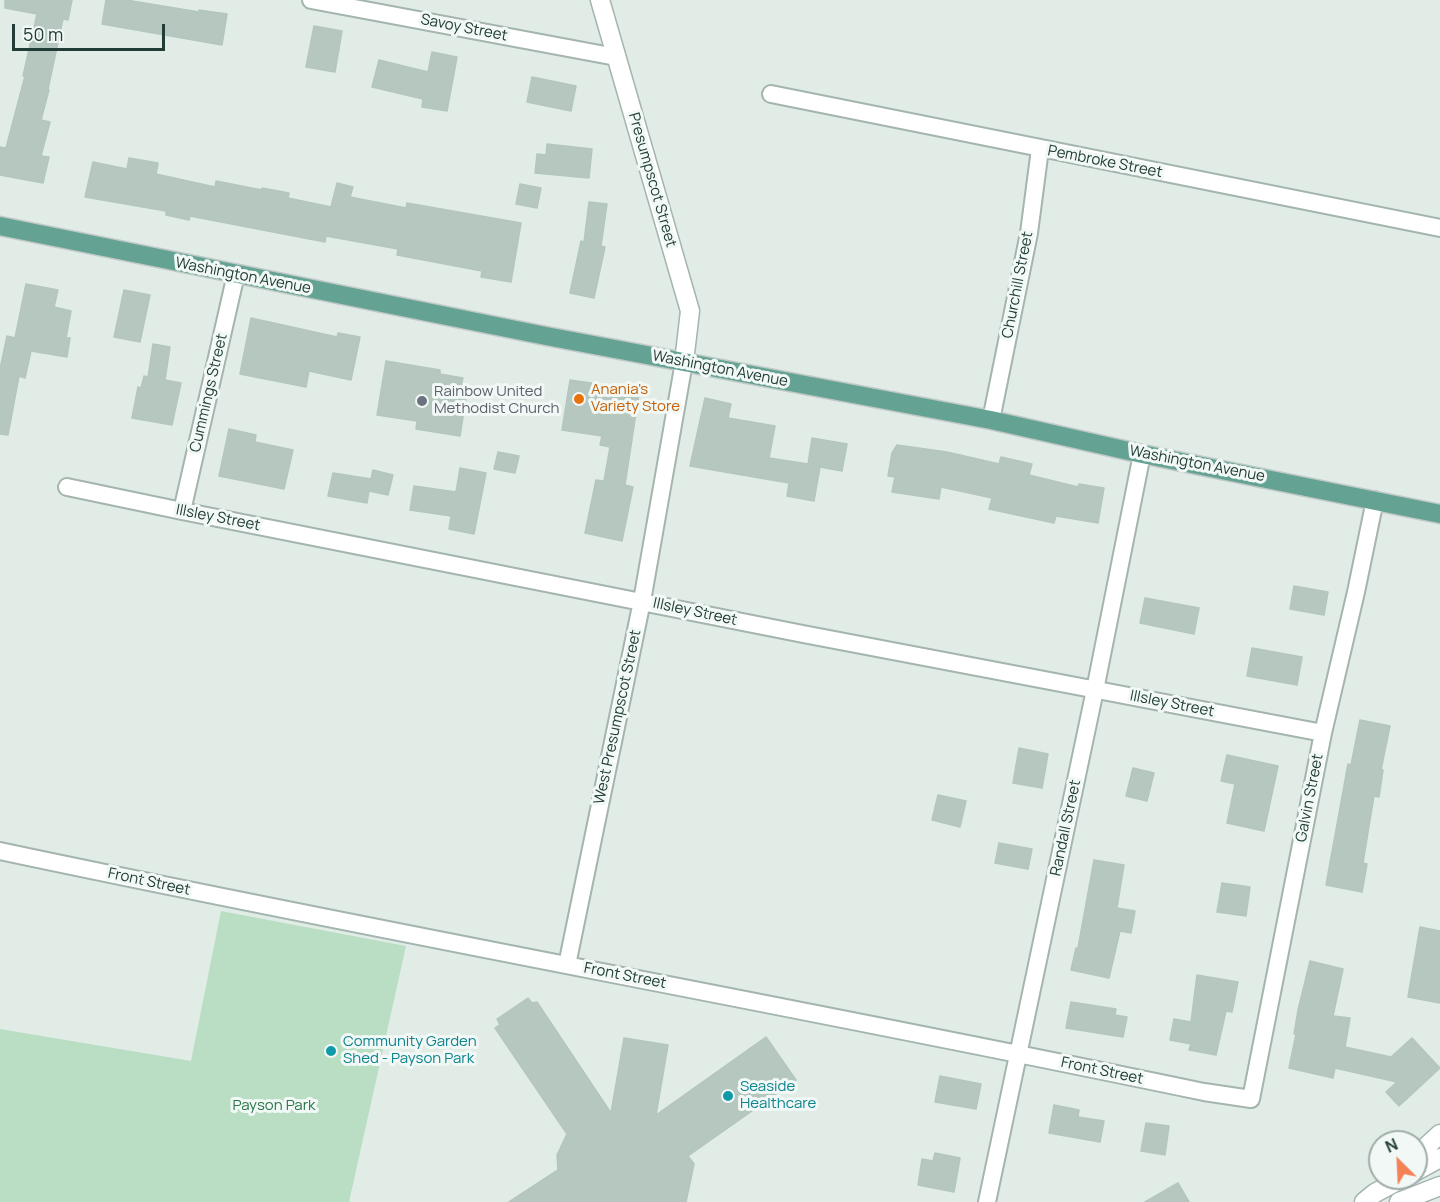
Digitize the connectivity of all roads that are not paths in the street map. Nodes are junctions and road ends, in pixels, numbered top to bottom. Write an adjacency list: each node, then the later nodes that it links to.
1 (311, 0): 3 (street, Savoy Street)
2 (600, 0): 3 (street, Presumpscot Street)
3 (616, 57): 9 (street, Presumpscot Street)
4 (771, 94): 5 (street, Pembroke Street)
5 (1040, 149): 7 (street, Pembroke Street); 10 (street, Churchill Street)
6 (0, 226): 8 (main road, Washington Avenue)
7 (1440, 228)
8 (236, 274): 9 (main road, Washington Avenue); 14 (street, Cummings Street)
9 (684, 362): 10 (main road, Washington Avenue); 16 (street, West Presumpscot Street)
10 (991, 420): 11 (main road, Washington Avenue)
11 (1142, 454): 13 (main road, Washington Avenue); 17 (street, Randall Street)
12 (68, 487): 14 (street, Illsley Street)
13 (1375, 500): 15 (main road, Washington Avenue); 18 (street, Galvin Street)
14 (182, 511): 16 (street, Illsley Street)
15 (1440, 514)
16 (642, 601): 17 (street, Illsley Street); 20 (street, West Presumpscot Street)
17 (1095, 690): 18 (street, Illsley Street); 21 (street, Randall Street)
18 (1323, 733): 22 (street, Galvin Street)
19 (0, 851): 20 (street, Front Street)
20 (567, 965): 21 (street, Front Street)
21 (1019, 1053): 22 (street, Front Street); 28 (street, Randall Street)
22 (1251, 1099)
23 (1440, 1134): 24 (street)
24 (1428, 1145)
25 (1440, 1186): 29 (street)
26 (1383, 1190): 27 (street)
27 (1370, 1198)
28 (987, 1202)
29 (1399, 1202)

